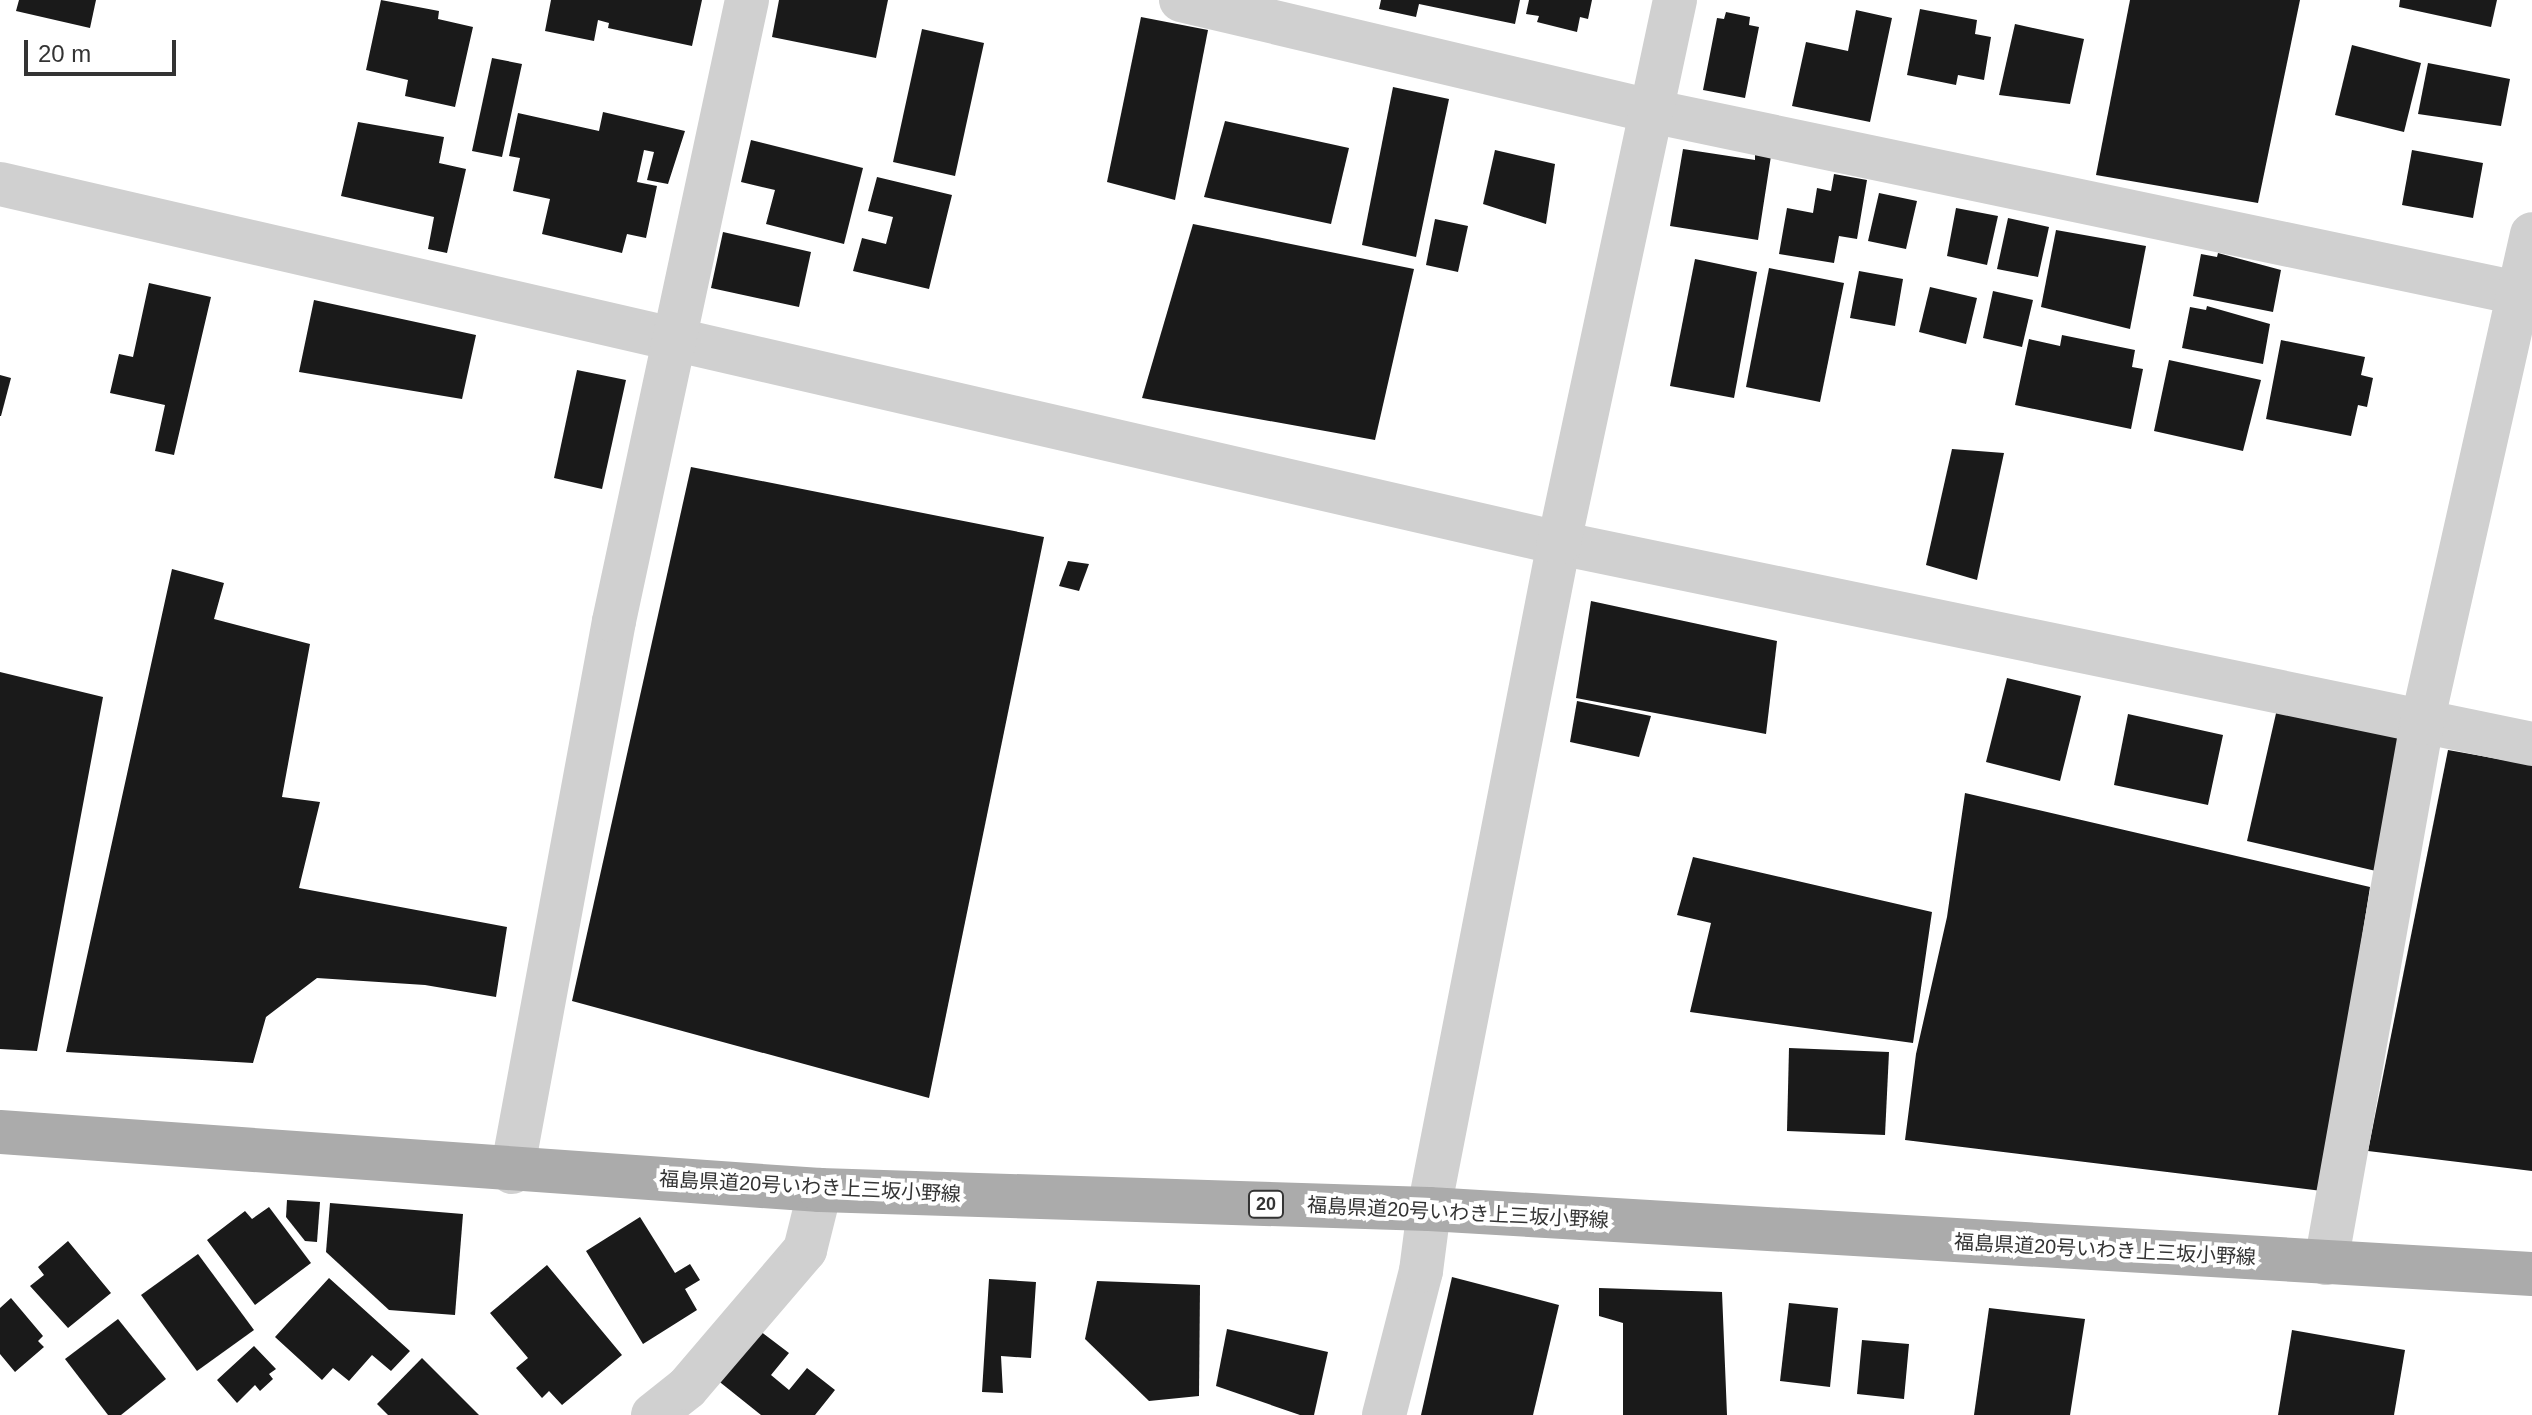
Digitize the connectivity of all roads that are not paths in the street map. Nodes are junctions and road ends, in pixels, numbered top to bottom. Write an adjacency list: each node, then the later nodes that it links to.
1 (747, 0): 8 (street)
2 (1181, 0): 4 (street)
3 (1675, 0): 4 (street)
4 (1651, 111): 7 (street); 9 (street)
5 (0, 184): 8 (street)
6 (2532, 234): 7 (street)
7 (2525, 294): 10 (street)
8 (675, 337): 9 (street); 13 (street)
9 (1559, 543): 10 (street); 15 (street)
10 (2422, 723): 11 (street); 16 (street)
11 (2532, 744)
12 (0, 1132): 13 (main road, 福島県道20号いわき上三坂小野線 / 20)
13 (512, 1172): 14 (main road, 福島県道20号いわき上三坂小野線 / 20)
14 (820, 1190): 15 (main road, 福島県道20号いわき上三坂小野線 / 20); 18 (street)
15 (1429, 1209): 16 (main road, 福島県道20号いわき上三坂小野線 / 20); 19 (street)
16 (2326, 1263): 17 (main road, 福島県道20号いわき上三坂小野線 / 20)
17 (2532, 1274)
18 (653, 1415)
19 (1384, 1415)

